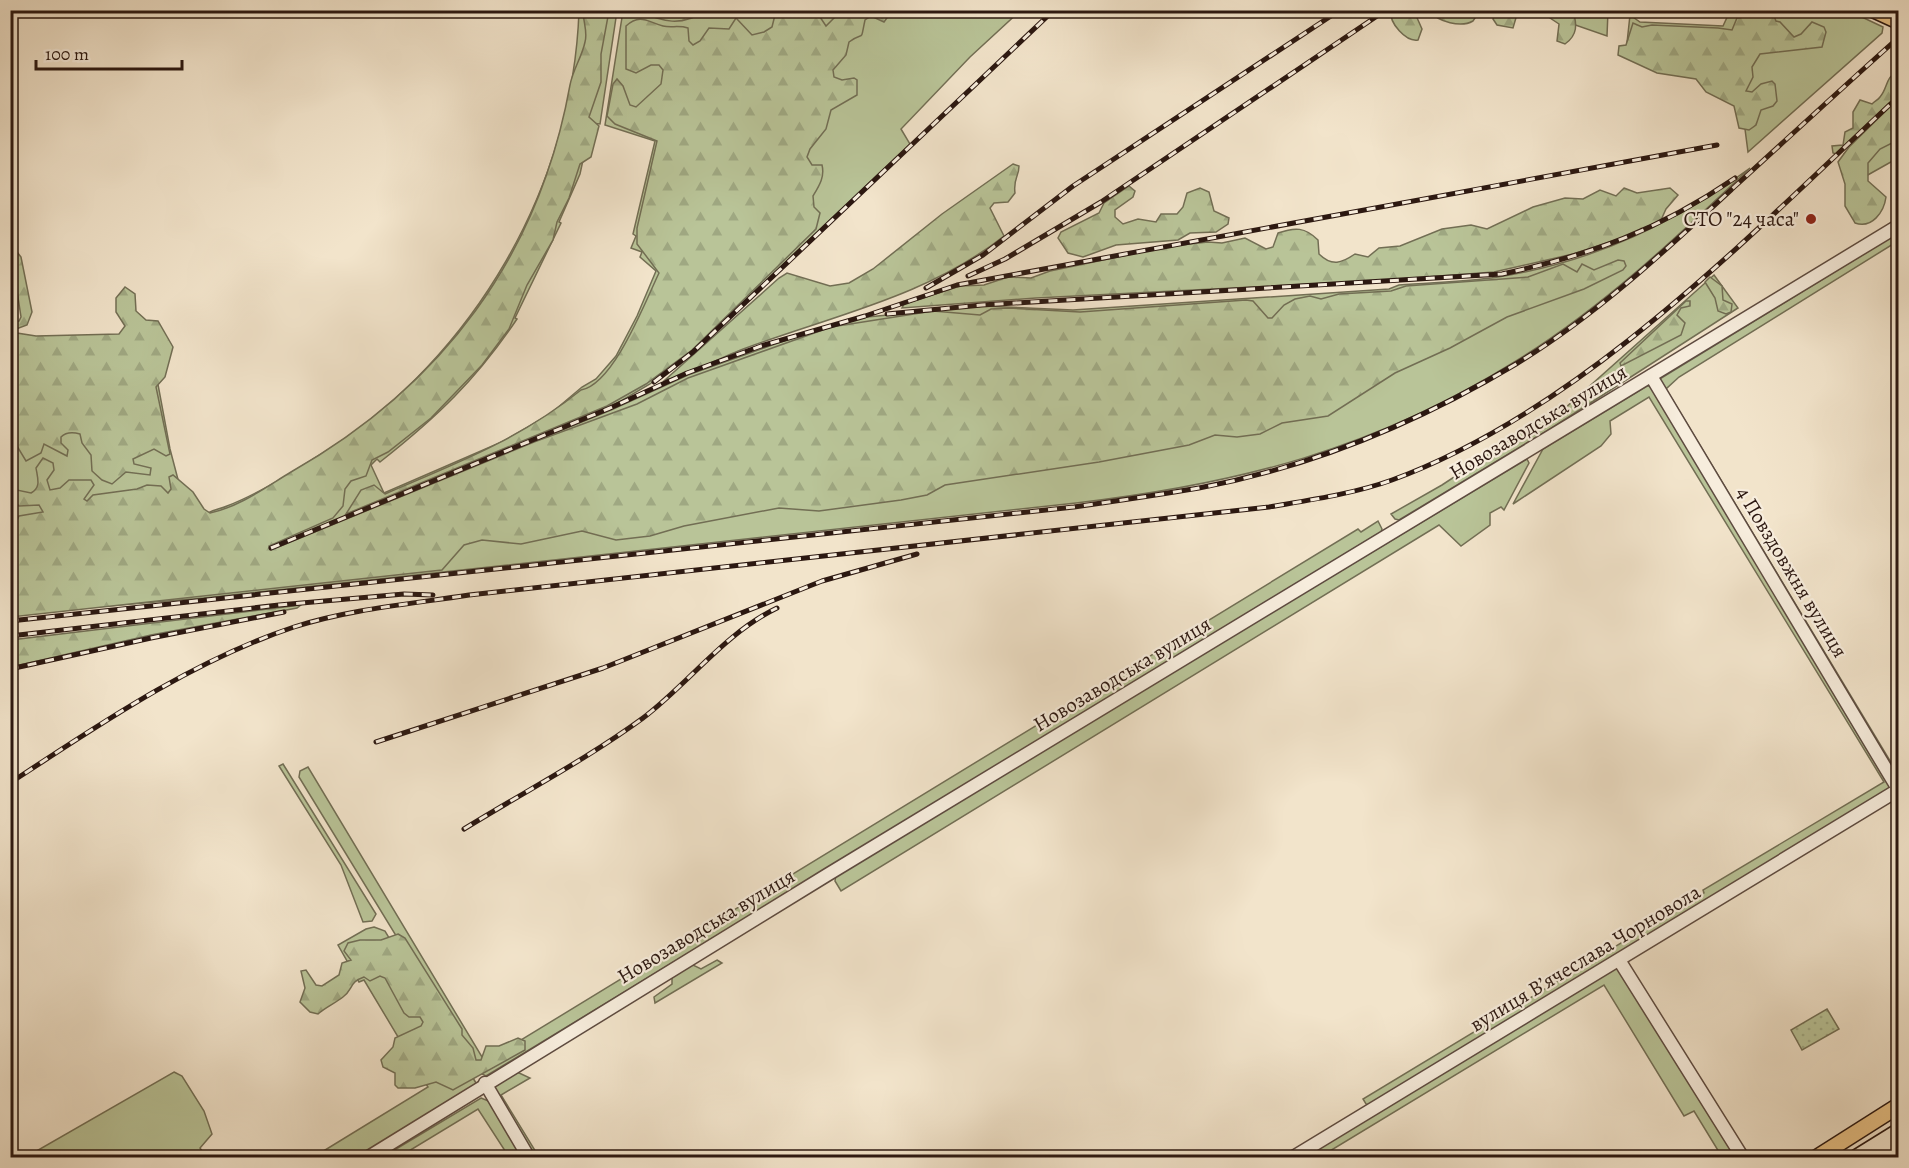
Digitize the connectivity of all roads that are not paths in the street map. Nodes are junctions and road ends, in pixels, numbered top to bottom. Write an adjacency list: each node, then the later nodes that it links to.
1 (1874, 10): 2 (main road)
2 (1899, 21)
3 (1899, 226): 4 (street, Новозаводська вулиця)
4 (1651, 376): 5 (street, 4 Повздовжня вулиця); 7 (street, Новозаводська вулиця)
5 (1899, 790): 6 (street, вулиця Вʼячеслава Чорновола)
6 (1619, 960): 11 (street, вулиця Вʼячеслава Чорновола); 12 (street)
7 (485, 1083): 9 (street, Новозаводська вулиця); 10 (street)
8 (1899, 1106): 13 (main road)
9 (368, 1158)
10 (529, 1158)
11 (1292, 1158)
12 (1743, 1158)
13 (1816, 1158)

